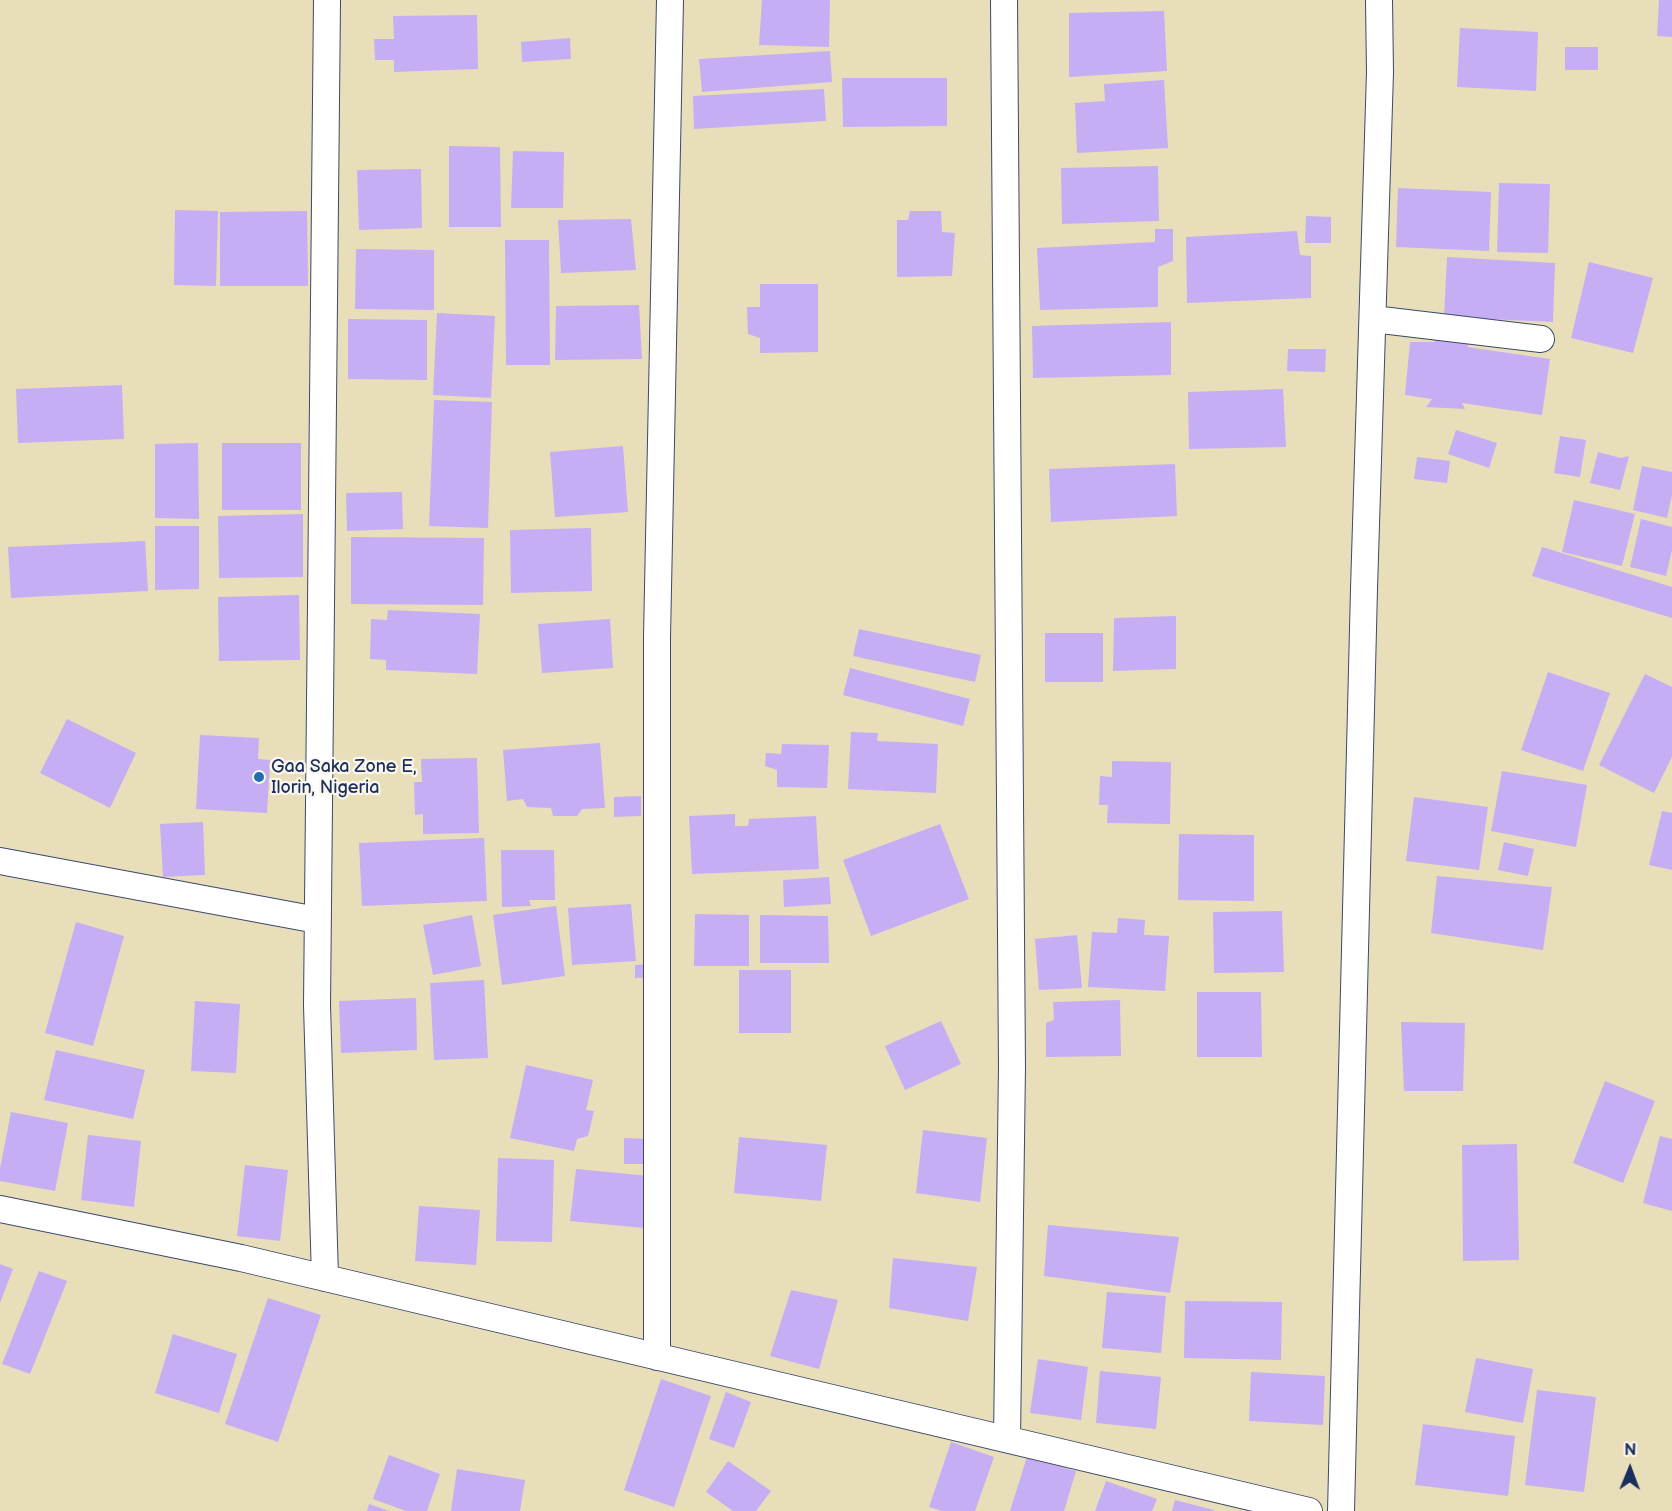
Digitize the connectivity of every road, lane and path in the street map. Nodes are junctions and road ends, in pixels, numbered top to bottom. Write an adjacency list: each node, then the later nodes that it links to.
1 (327, 0): 8 (street)
2 (670, 0): 11 (street)
3 (1004, 0): 12 (street)
4 (1379, 0): 5 (street)
5 (1374, 319): 6 (street); 14 (street)
6 (1541, 339)
7 (0, 861): 8 (street)
8 (317, 920): 10 (street)
9 (0, 1209): 10 (street)
10 (325, 1278): 11 (street)
11 (657, 1357): 12 (street)
12 (1007, 1439): 13 (street)
13 (1309, 1511)
14 (1341, 1511)

